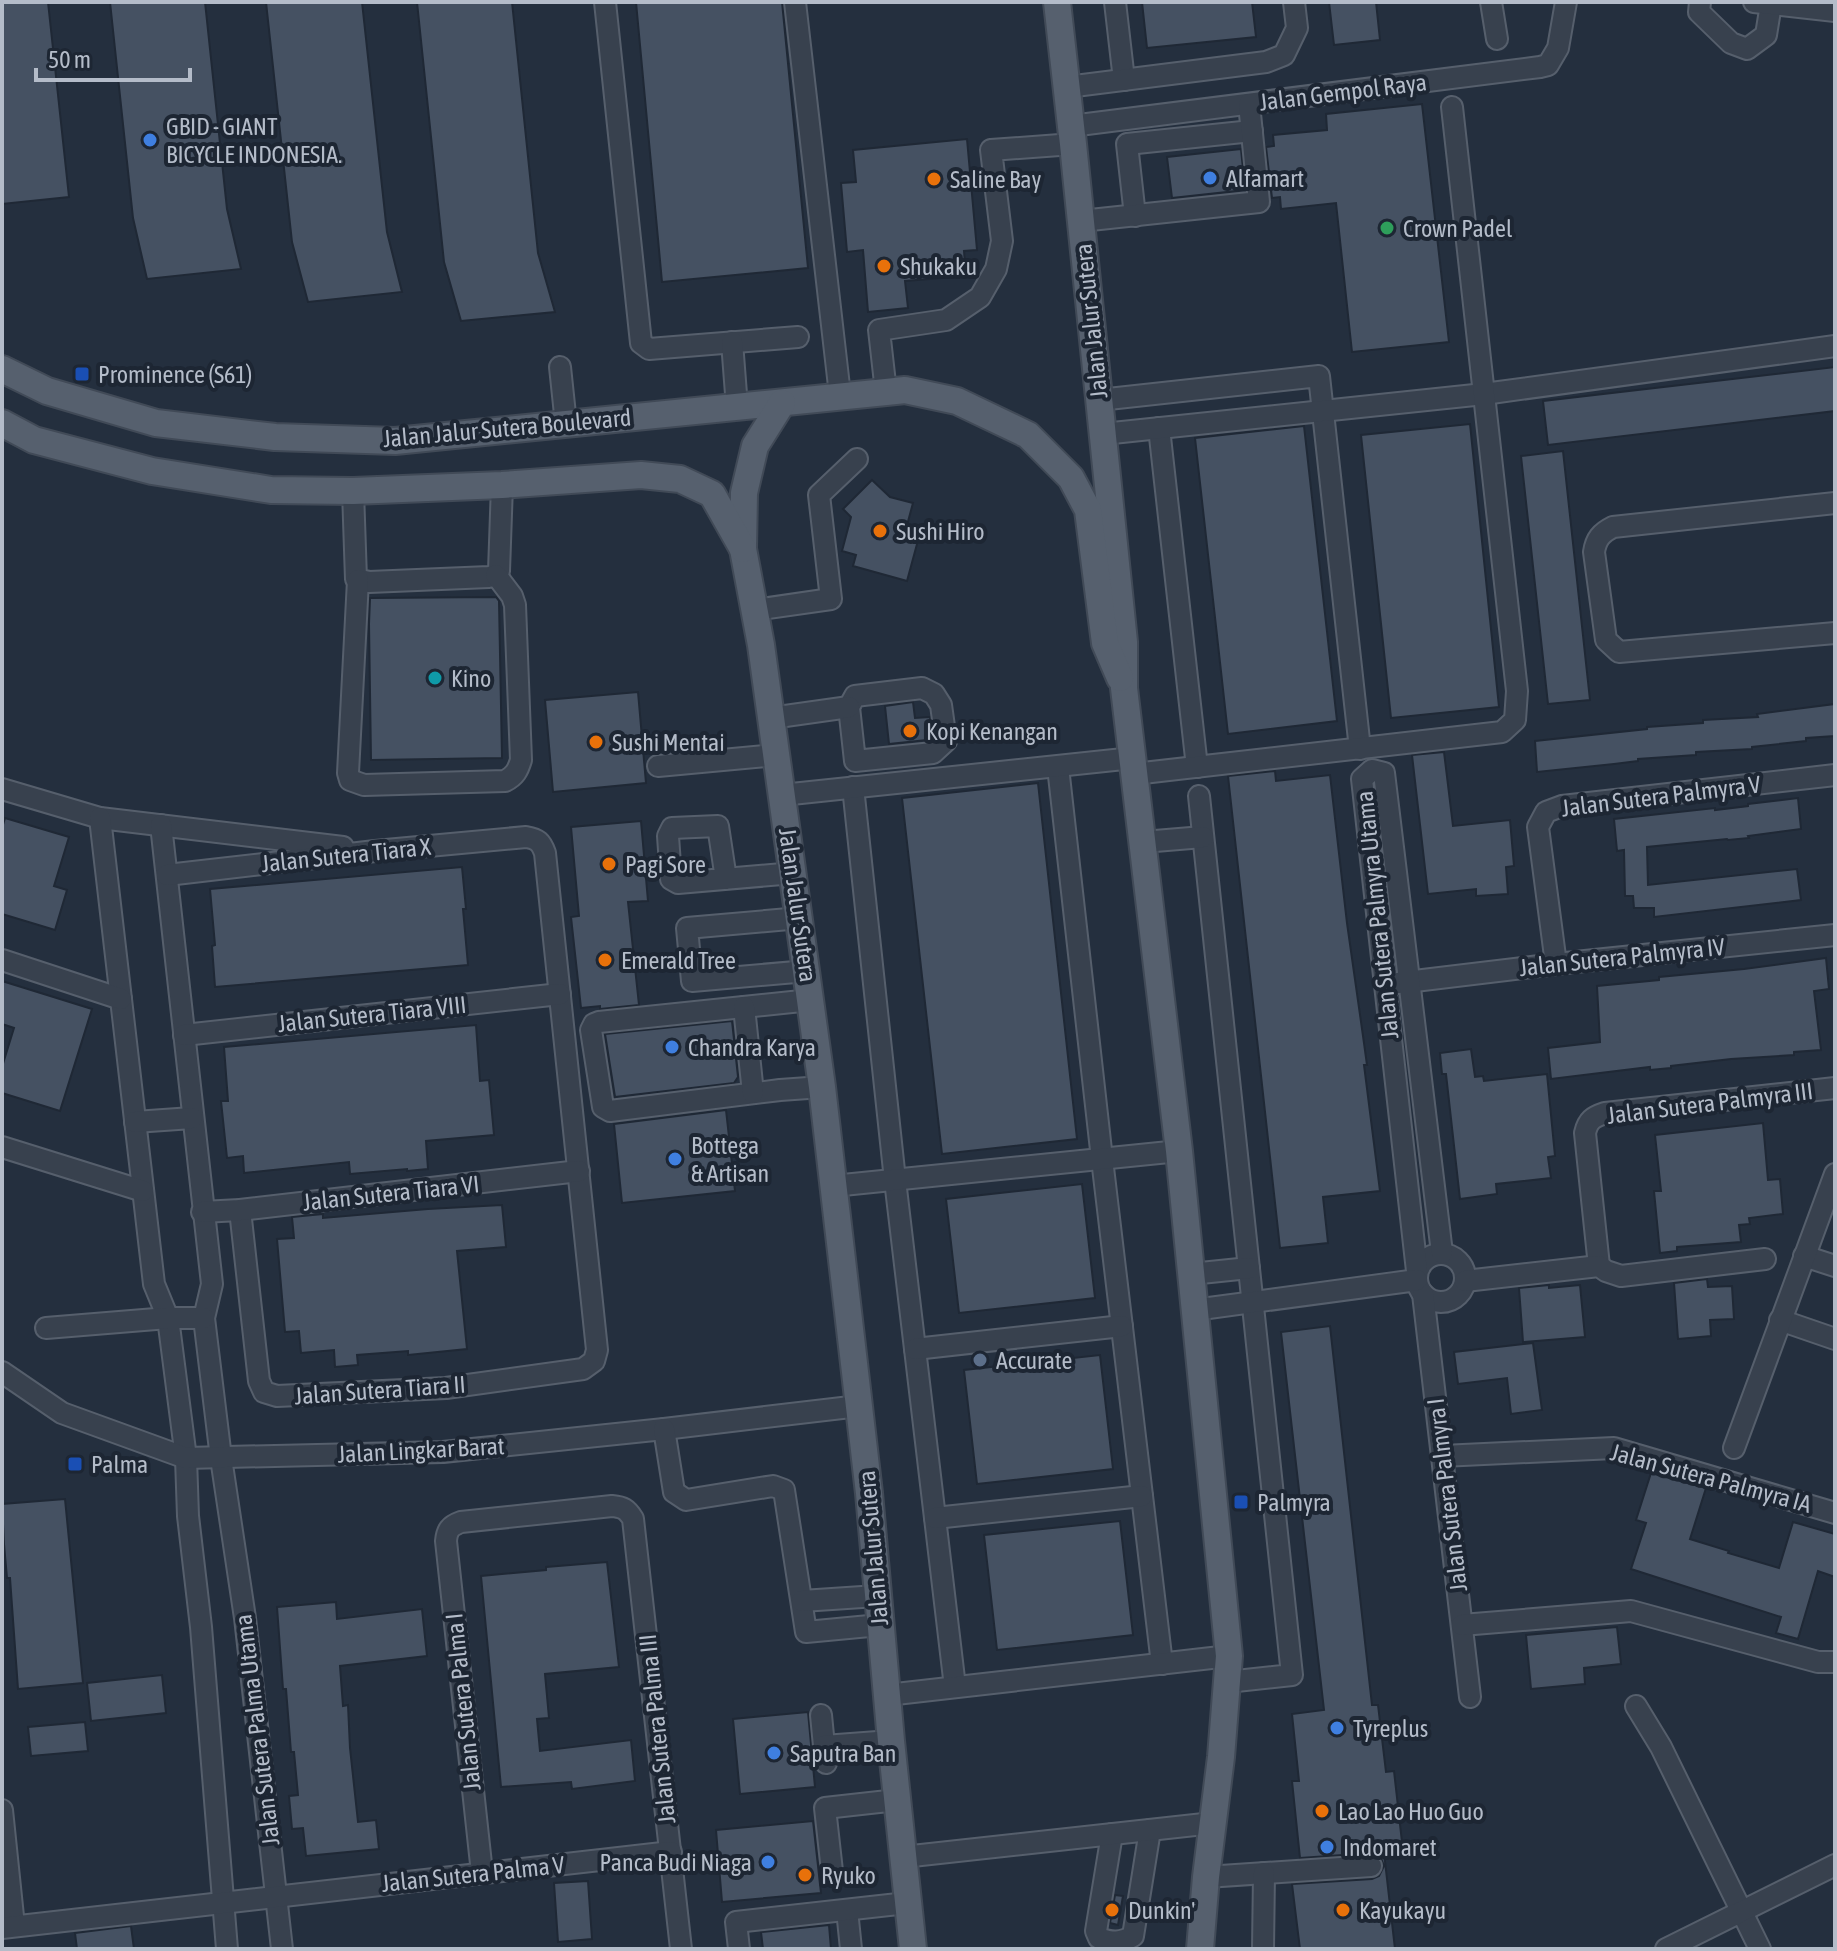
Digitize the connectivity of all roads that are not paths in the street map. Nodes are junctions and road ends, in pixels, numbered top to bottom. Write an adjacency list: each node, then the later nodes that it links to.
1 (605, 2): 21 (street)
2 (795, 2): 27 (street)
3 (1057, 2): 13 (main road, Jalan Jalur Sutera)
4 (1115, 2): 12 (street)
5 (1294, 2): 12 (street)
6 (1491, 2): 11 (street)
7 (1566, 2): 14 (street, Jalan Gempol Raya)
8 (1700, 2): 9 (street)
9 (1762, 3): 10 (street)
10 (1835, 11)
11 (1497, 39)
12 (1124, 80): 13 (street)
13 (1067, 87): 17 (main road, Jalan Jalur Sutera)
14 (1249, 104): 16 (street); 17 (street, Jalan Gempol Raya)
15 (1452, 107): 26 (street)
16 (1252, 131): 18 (street); 18 (street)
17 (1072, 135): 19 (main road, Jalan Jalur Sutera); 25 (street, Jalan Gempol Raya)
18 (1135, 216): 19 (street)
19 (1081, 221): 28 (main road, Jalan Jalur Sutera)
20 (798, 337): 21 (street)
21 (732, 342): 30 (street)
22 (1835, 346): 26 (street)
23 (560, 367): 33 (street)
24 (2, 369): 33 (main road, Jalan Jalur Sutera Boulevard)
25 (886, 392): 27 (main road, Jalan Jalur Sutera); 45 (main road, Jalan Jalur Sutera)
26 (1484, 394): 31 (street); 48 (street)
27 (840, 395): 29 (main road, Jalan Jalur Sutera)
28 (1099, 400): 31 (street); 35 (main road, Jalan Jalur Sutera)
29 (782, 403): 30 (main road, Jalan Jalur Sutera Boulevard); 40 (main road, Jalan Jalur Sutera)
30 (737, 407): 33 (main road, Jalan Jalur Sutera Boulevard)
31 (1323, 411): 34 (street); 48 (street)
32 (2, 423): 38 (main road)
33 (566, 424)
34 (1159, 428): 35 (street); 53 (street)
35 (1103, 434): 45 (main road, Jalan Jalur Sutera)
36 (857, 459): 43 (street)
37 (502, 485): 38 (main road); 40 (main road); 41 (street)
38 (353, 491): 42 (street)
39 (1835, 503): 44 (street)
40 (743, 549): 43 (main road, Jalan Jalur Sutera)
41 (496, 575): 42 (street); 42 (street)
42 (358, 580)
43 (755, 610): 47 (main road, Jalan Jalur Sutera)
44 (1835, 633)
45 (1124, 688): 51 (main road, Jalan Jalur Sutera)
46 (849, 707): 46 (street); 47 (street)
47 (771, 718): 49 (main road, Jalan Jalur Sutera)
48 (1360, 749): 53 (street)
49 (776, 755): 50 (street); 57 (main road, Jalan Jalur Sutera)
50 (658, 766)
51 (1134, 766): 52 (street); 53 (street); 62 (main road, Jalan Jalur Sutera)
52 (1058, 767): 55 (street); 86 (street)
53 (1197, 767)
54 (1835, 775): 70 (street, Jalan Sutera Palmyra V)
55 (853, 787): 57 (street); 88 (street)
56 (2, 789): 59 (street)
57 (782, 795): 64 (main road, Jalan Jalur Sutera)
58 (1199, 796): 61 (street)
59 (100, 818): 60 (street); 75 (street, Jalan Sutera Palma Utama)
60 (161, 825): 63 (street); 65 (street, Jalan Sutera Palma Utama)
61 (1203, 837): 62 (street); 99 (street)
62 (1143, 842): 85 (main road, Jalan Jalur Sutera)
63 (375, 851): 65 (street, Jalan Sutera Tiara X); 74 (street, Jalan Sutera Tiara X)
64 (794, 873): 66 (street); 67 (main road, Jalan Jalur Sutera)
65 (167, 875): 78 (street, Jalan Sutera Palma Utama)
66 (726, 879)
67 (800, 918): 71 (main road, Jalan Jalur Sutera); 71 (street)
68 (1835, 935): 70 (street, Jalan Sutera Palmyra IV)
69 (2, 960): 75 (street)
70 (1556, 964): 72 (street, Jalan Sutera Palmyra IV)
71 (807, 971): 76 (main road, Jalan Jalur Sutera)
72 (1409, 981): 73 (street, Jalan Sutera Palmyra IV); 73 (street, Jalan Sutera Palmyra Utama); 94 (street, Jalan Sutera Palmyra Utama)
73 (1384, 984): 102 (street, Jalan Sutera Palmyra Utama)
74 (560, 994): 78 (street, Jalan Sutera Tiara VIII); 87 (street)
75 (121, 999): 83 (street, Jalan Sutera Palma Utama)
76 (811, 1000): 77 (street); 79 (main road, Jalan Jalur Sutera)
77 (744, 1007): 81 (street); 81 (street)
78 (184, 1035): 82 (street, Jalan Sutera Palma Utama)
79 (822, 1087): 81 (street); 90 (main road, Jalan Jalur Sutera)
80 (1835, 1088): 97 (street, Jalan Sutera Palmyra III)
81 (753, 1093)
82 (192, 1118): 83 (street); 93 (street, Jalan Sutera Palma Utama)
83 (135, 1122): 91 (street, Jalan Sutera Palma Utama)
84 (2, 1147): 91 (street)
85 (1179, 1151): 86 (street); 100 (main road, Jalan Jalur Sutera)
86 (1102, 1159): 88 (street); 108 (street)
87 (579, 1171): 92 (street, Jalan Sutera Tiara VI); 92 (street, Jalan Sutera Tiara II)
88 (895, 1180): 90 (street); 111 (street)
89 (1833, 1182): 95 (street)
90 (833, 1186): 113 (main road, Jalan Jalur Sutera)
91 (143, 1191): 105 (street, Jalan Sutera Palma Utama)
92 (240, 1210): 93 (street, Jalan Sutera Tiara VI)
93 (202, 1212): 106 (street, Jalan Sutera Palma Utama)
94 (1442, 1253): 101 (street); 102 (street)
95 (1804, 1256): 98 (street); 107 (street)
96 (1765, 1259): 97 (street)
97 (1599, 1266): 101 (street)
98 (1835, 1266)
99 (1249, 1268): 100 (street); 103 (street)
100 (1191, 1274): 104 (main road, Jalan Jalur Sutera)
101 (1465, 1281): 102 (street)
102 (1419, 1282): 103 (street); 116 (street, Jalan Sutera Palmyra I)
103 (1253, 1302): 104 (street); 129 (street)
104 (1194, 1310): 129 (main road, Jalan Jalur Sutera)
105 (168, 1318): 106 (street); 109 (street); 117 (street, Jalan Sutera Palma Utama)
106 (204, 1318): 118 (street, Jalan Sutera Palma Utama)
107 (1780, 1320): 110 (street); 115 (street)
108 (1122, 1326): 111 (street); 119 (street)
109 (46, 1328)
110 (1835, 1339)
111 (915, 1349): 121 (street)
112 (2, 1372): 117 (street, Jalan Lingkar Barat)
113 (859, 1406): 114 (street, Jalan Lingkar Barat); 123 (main road, Jalan Jalur Sutera)
114 (664, 1429): 118 (street, Jalan Lingkar Barat); 124 (street)
115 (1734, 1448)
116 (1442, 1456): 120 (street, Jalan Sutera Palmyra IA); 126 (street, Jalan Sutera Palmyra I)
117 (186, 1458): 118 (street, Jalan Lingkar Barat); 150 (street, Jalan Sutera Palma Utama)
118 (221, 1458): 149 (street, Jalan Sutera Palma Utama)
119 (1142, 1496): 121 (street); 128 (street)
120 (1835, 1513)
121 (935, 1518): 130 (street)
122 (447, 1531): 141 (street, Jalan Sutera Palma III); 146 (street, Jalan Sutera Palma I)
123 (877, 1596): 124 (street); 125 (main road, Jalan Jalur Sutera)
124 (802, 1601): 125 (street)
125 (880, 1625): 131 (main road, Jalan Jalur Sutera)
126 (1462, 1625): 127 (street); 132 (street, Jalan Sutera Palmyra I)
127 (1835, 1662)
128 (1162, 1664): 129 (street); 130 (street)
129 (1228, 1669): 138 (main road, Jalan Jalur Sutera)
130 (955, 1687): 131 (street)
131 (887, 1695): 135 (main road, Jalan Jalur Sutera)
132 (1470, 1697)
133 (1636, 1706): 153 (street)
134 (821, 1715): 135 (street)
135 (891, 1741): 136 (main road, Jalan Jalur Sutera)
136 (897, 1800): 142 (main road, Jalan Jalur Sutera); 145 (street)
137 (2, 1810): 154 (street)
138 (1213, 1823): 139 (street); 148 (main road, Jalan Jalur Sutera)
139 (1150, 1830): 140 (street); 140 (street)
140 (1112, 1834): 142 (street)
141 (671, 1852): 146 (street, Jalan Sutera Palma V); 157 (street, Jalan Sutera Palma III)
142 (903, 1857): 151 (main road, Jalan Jalur Sutera)
143 (1835, 1865): 153 (street)
144 (1371, 1866): 147 (street)
145 (832, 1871)
146 (482, 1873): 149 (street, Jalan Sutera Palma V)
147 (1264, 1873): 148 (street); 162 (street)
148 (1206, 1877): 161 (main road, Jalan Jalur Sutera)
149 (276, 1896): 150 (street, Jalan Sutera Palma V); 156 (street, Jalan Sutera Palma Utama)
150 (222, 1903): 154 (street, Jalan Sutera Palma V); 155 (street, Jalan Sutera Palma Utama)
151 (907, 1903): 152 (street); 160 (main road, Jalan Jalur Sutera)
152 (847, 1910): 158 (street); 159 (street)
153 (1742, 1911): 163 (street); 164 (street)
154 (8, 1927)
155 (227, 1949)
156 (282, 1949)
157 (681, 1949)
158 (739, 1949)
159 (851, 1949)
160 (913, 1949)
161 (1200, 1949)
162 (1263, 1949)
163 (1666, 1949)
164 (1760, 1949)

